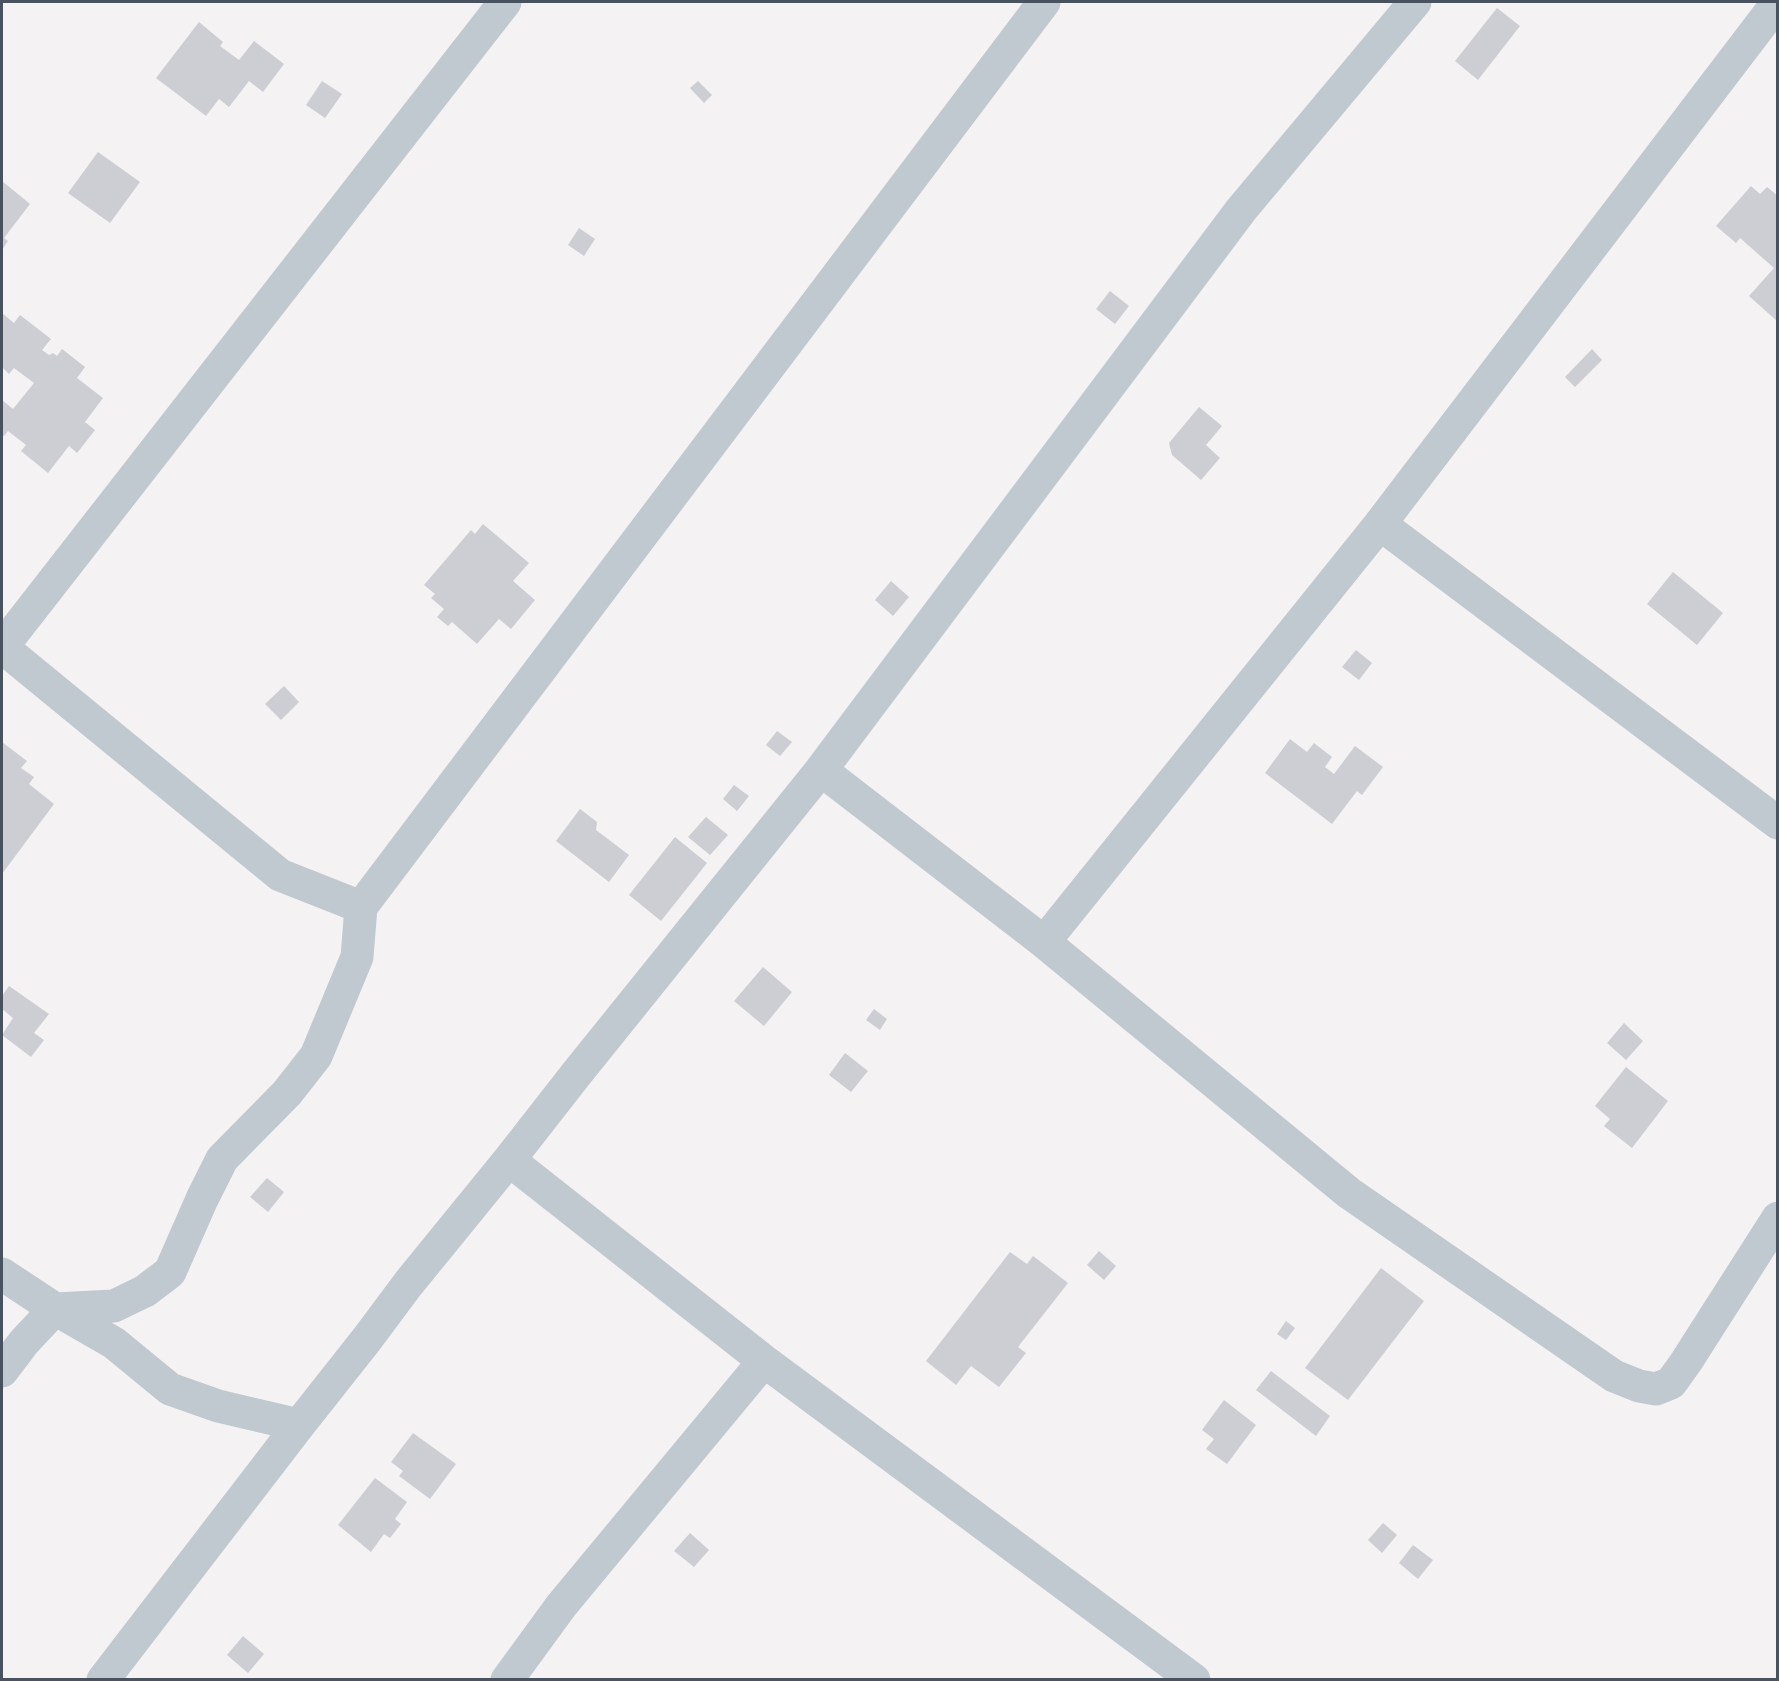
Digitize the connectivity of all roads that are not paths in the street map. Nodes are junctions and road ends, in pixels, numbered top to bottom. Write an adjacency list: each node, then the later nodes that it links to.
1 (506, 2): 6 (street)
2 (1044, 2): 9 (street)
3 (1415, 2): 7 (street)
4 (1778, 2): 5 (street)
5 (1380, 524): 8 (street); 10 (street)
6 (2, 647): 9 (street)
7 (821, 770): 10 (street); 11 (street)
8 (1774, 815)
9 (361, 907): 14 (street)
10 (1044, 942): 12 (street)
11 (509, 1160): 15 (street); 17 (street)
12 (1778, 1218)
13 (2, 1274): 14 (street)
14 (55, 1309): 16 (street); 17 (street)
15 (764, 1361): 19 (street); 20 (street)
16 (2, 1371)
17 (299, 1425): 18 (street)
18 (103, 1680)
19 (507, 1680)
20 (1194, 1680)

